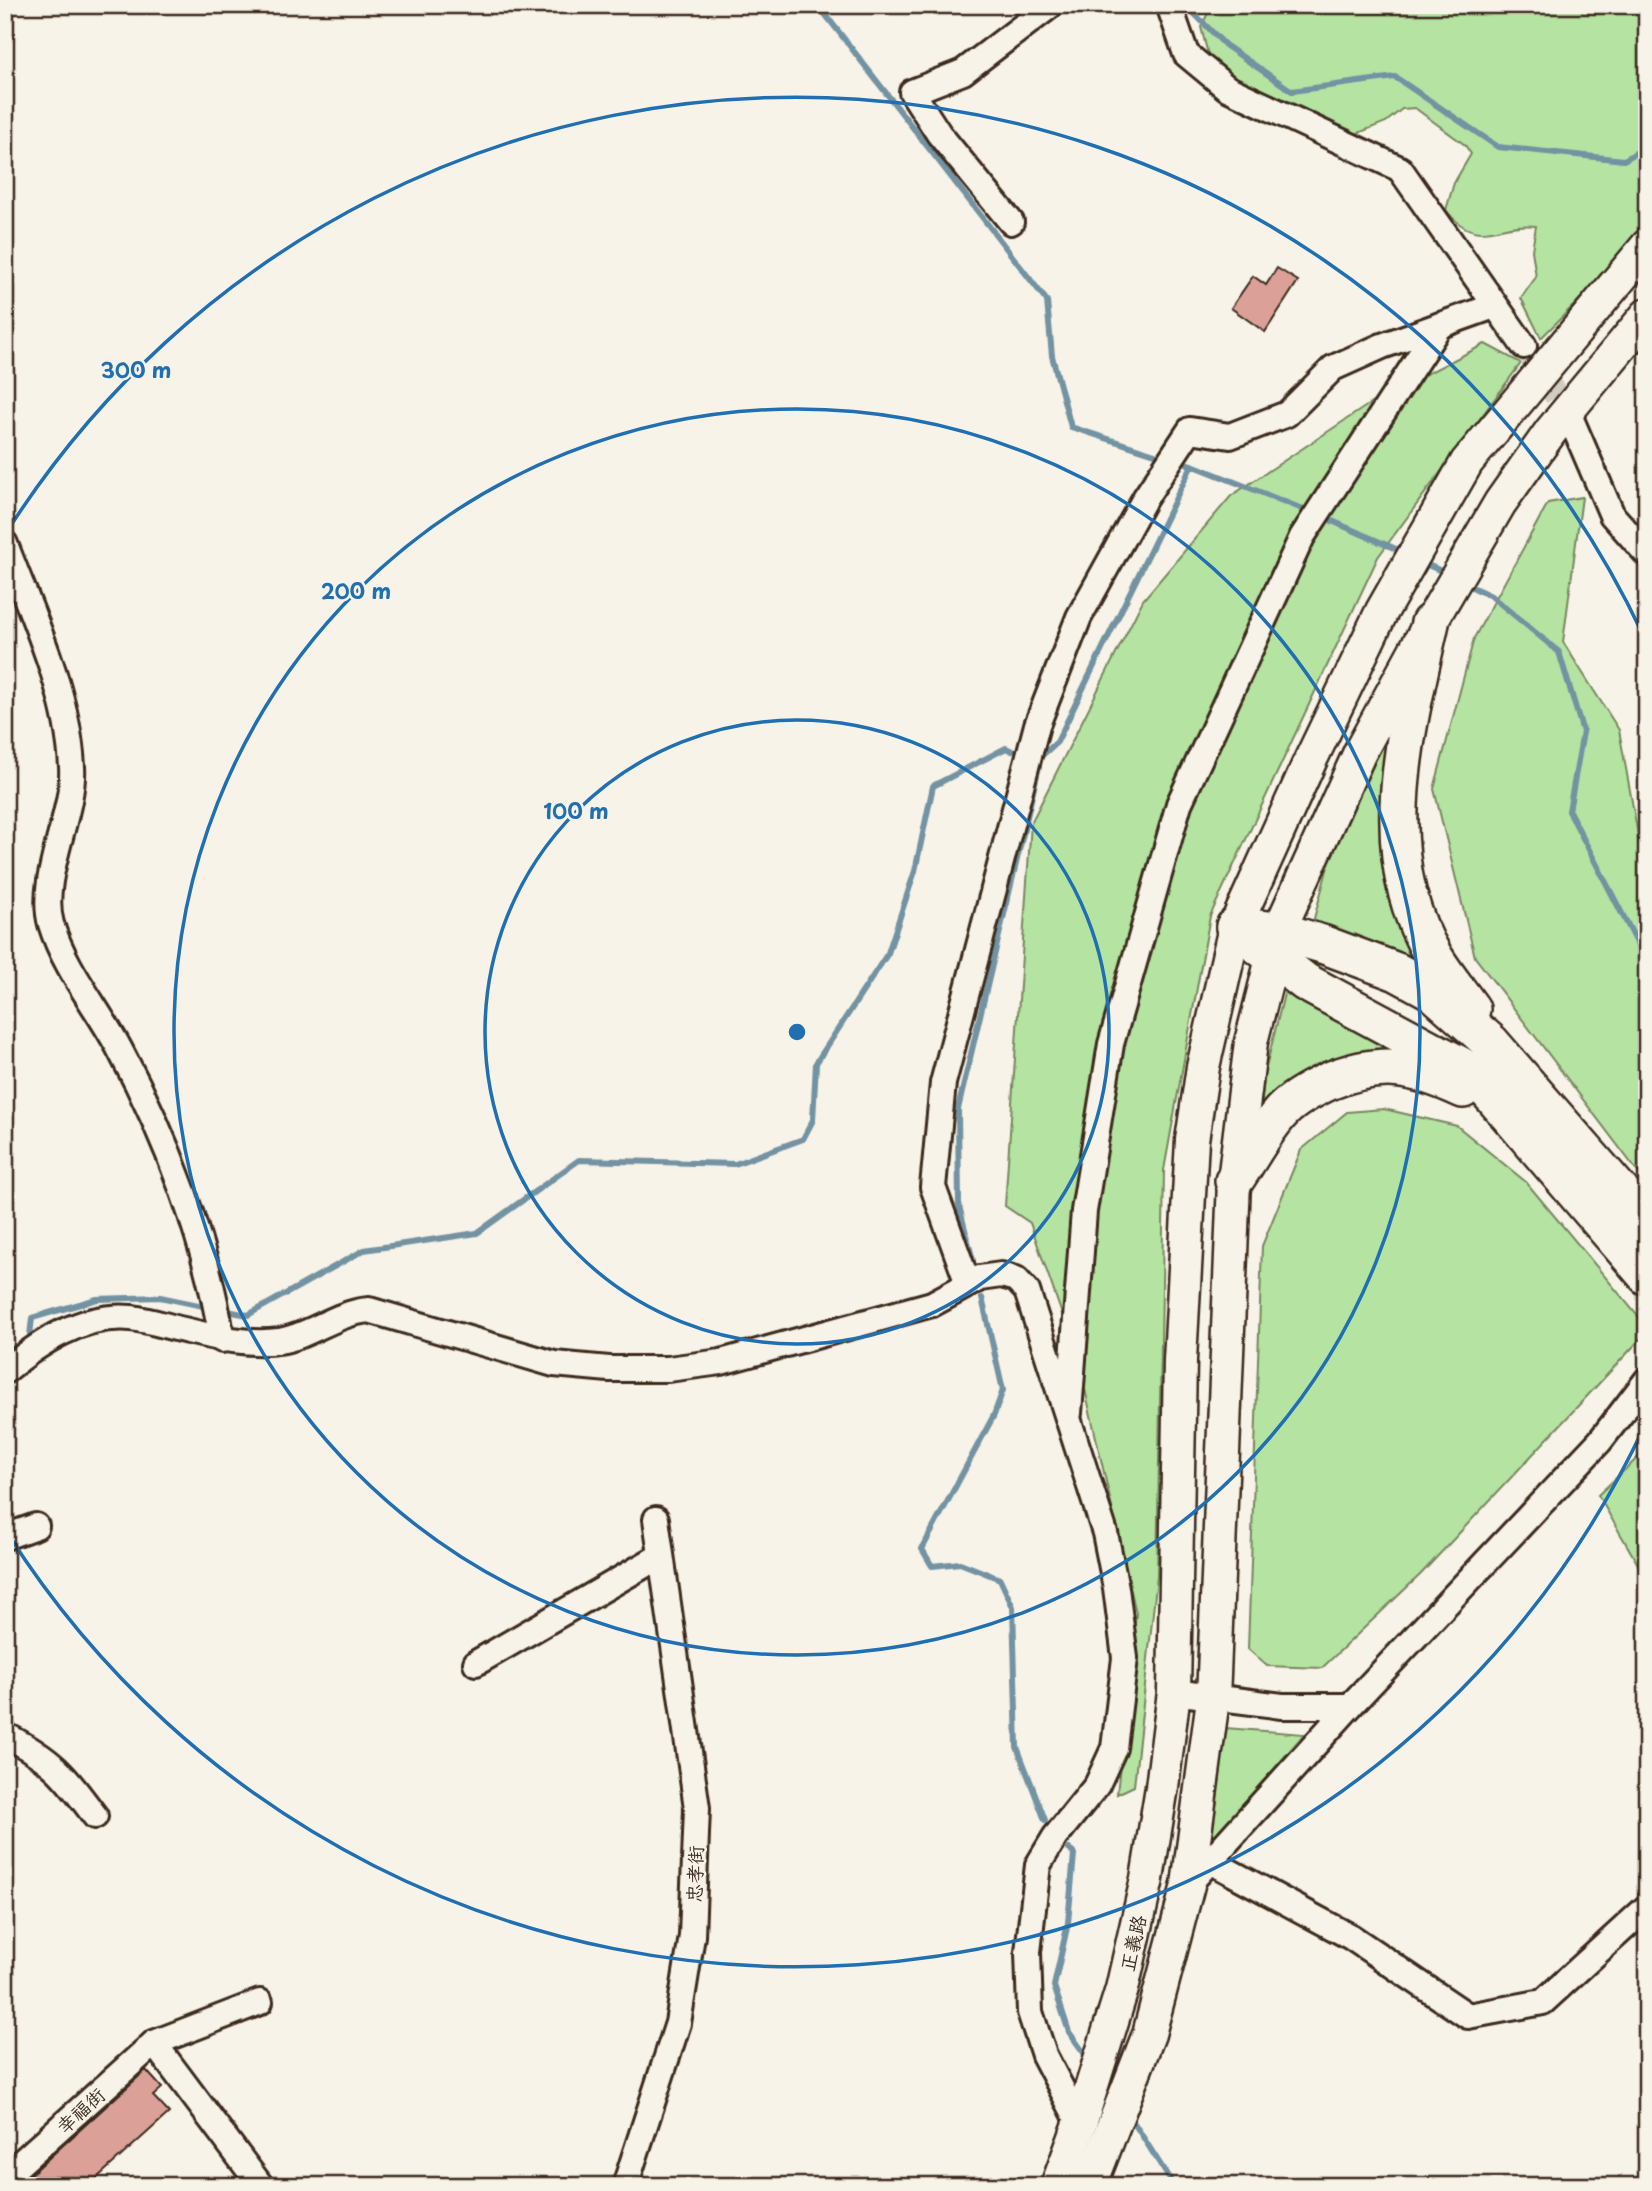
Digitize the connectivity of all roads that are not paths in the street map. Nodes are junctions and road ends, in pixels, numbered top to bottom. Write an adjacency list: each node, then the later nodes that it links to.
1 (1051, 5): 3 (street)
2 (1169, 5): 5 (street)
3 (1011, 222)
4 (1647, 246): 13 (main road, 正義路)
5 (1494, 306): 7 (street); 8 (street)
6 (1647, 315): 12 (main road, 正義路)
7 (1440, 325): 20 (street); 24 (street)
8 (1524, 346)
9 (1570, 417): 11 (street)
10 (5, 544): 21 (street)
11 (1647, 554)
12 (1430, 623): 14 (main road, 正義路); 15 (highway)
13 (1235, 928): 14 (highway); 30 (main road, 正義路)
14 (1275, 943): 15 (highway); 16 (highway); 17 (main road, 正義路)
15 (1491, 1043): 18 (highway)
16 (1506, 1109): 17 (highway); 19 (highway)
17 (1234, 1181): 31 (main road, 正義路)
18 (1647, 1222)
19 (1637, 1265)
20 (968, 1284): 21 (street); 24 (street)
21 (220, 1332): 22 (street)
22 (6, 1371)
23 (1647, 1380): 32 (street)
24 (1068, 1427): 40 (street)
25 (656, 1519): 28 (street, 忠孝街)
26 (36, 1526): 27 (street)
27 (5, 1536)
28 (660, 1556): 29 (street); 43 (street, 忠孝街)
29 (476, 1663)
30 (1174, 1692): 31 (street); 40 (main road, 正義路)
31 (1213, 1699): 32 (street); 36 (main road, 正義路)
32 (1350, 1706): 35 (street)
33 (5, 1735): 34 (street)
34 (95, 1816)
35 (1210, 1861): 36 (street); 37 (street)
36 (1188, 1885): 45 (main road, 正義路)
37 (1647, 1908)
38 (260, 2002): 39 (street, 幸福街)
39 (154, 2043): 41 (street, 幸福街); 42 (street)
40 (1080, 2124): 44 (main road, 正義路)
41 (5, 2177)
42 (261, 2186)
43 (625, 2186)
44 (1057, 2186)
45 (1090, 2186)

